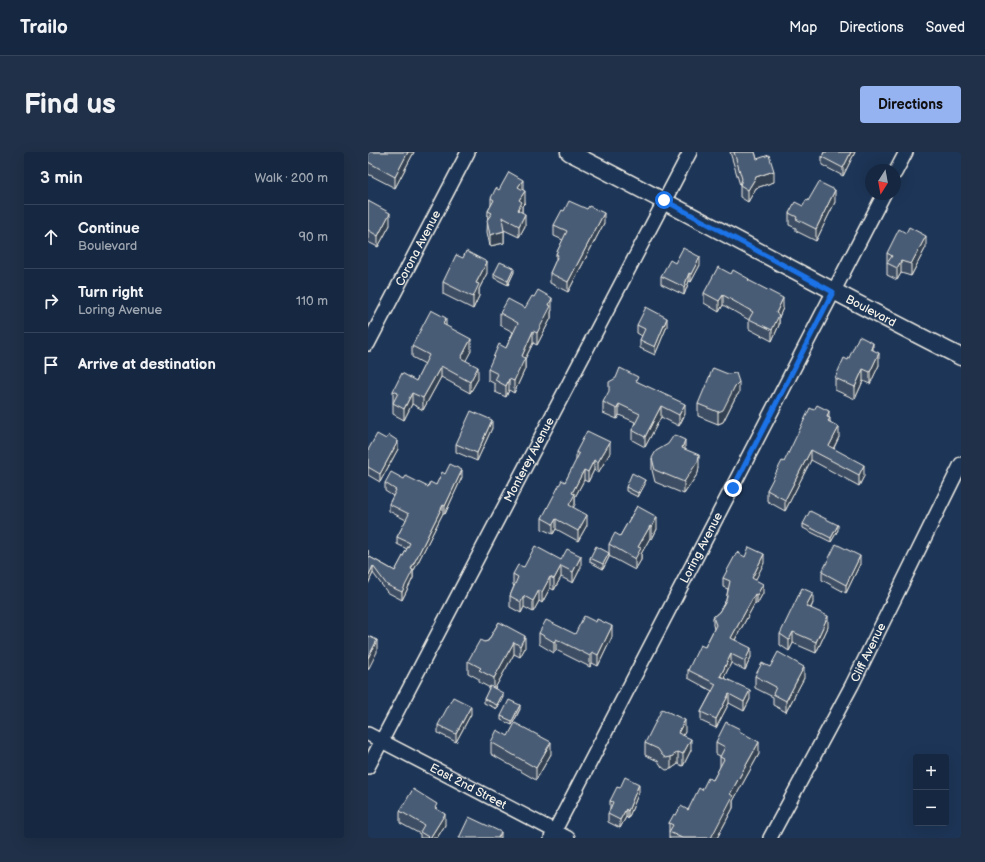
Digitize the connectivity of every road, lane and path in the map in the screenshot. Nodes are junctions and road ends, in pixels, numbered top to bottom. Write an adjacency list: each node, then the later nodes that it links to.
1 (468, 152): 9 (street, Corona Avenue)
2 (569, 152): 6 (street, Boulevard)
3 (690, 152): 6 (street, Monterey Avenue)
4 (906, 152): 5 (street)
5 (900, 164)
6 (664, 200): 8 (street, Boulevard); 13 (street, Monterey Avenue)
7 (881, 200): 8 (street, Loring Avenue)
8 (833, 292): 10 (street, Boulevard); 15 (street, Loring Avenue)
9 (368, 344)
10 (961, 357)
11 (961, 464): 17 (street, Cliff Avenue)
12 (368, 734): 13 (street, East 2nd Street)
13 (381, 741): 14 (street, Monterey Avenue); 15 (street, East 2nd Street)
14 (368, 767)
15 (553, 835): 16 (street, East 2nd Street)
16 (568, 838)
17 (770, 838)

